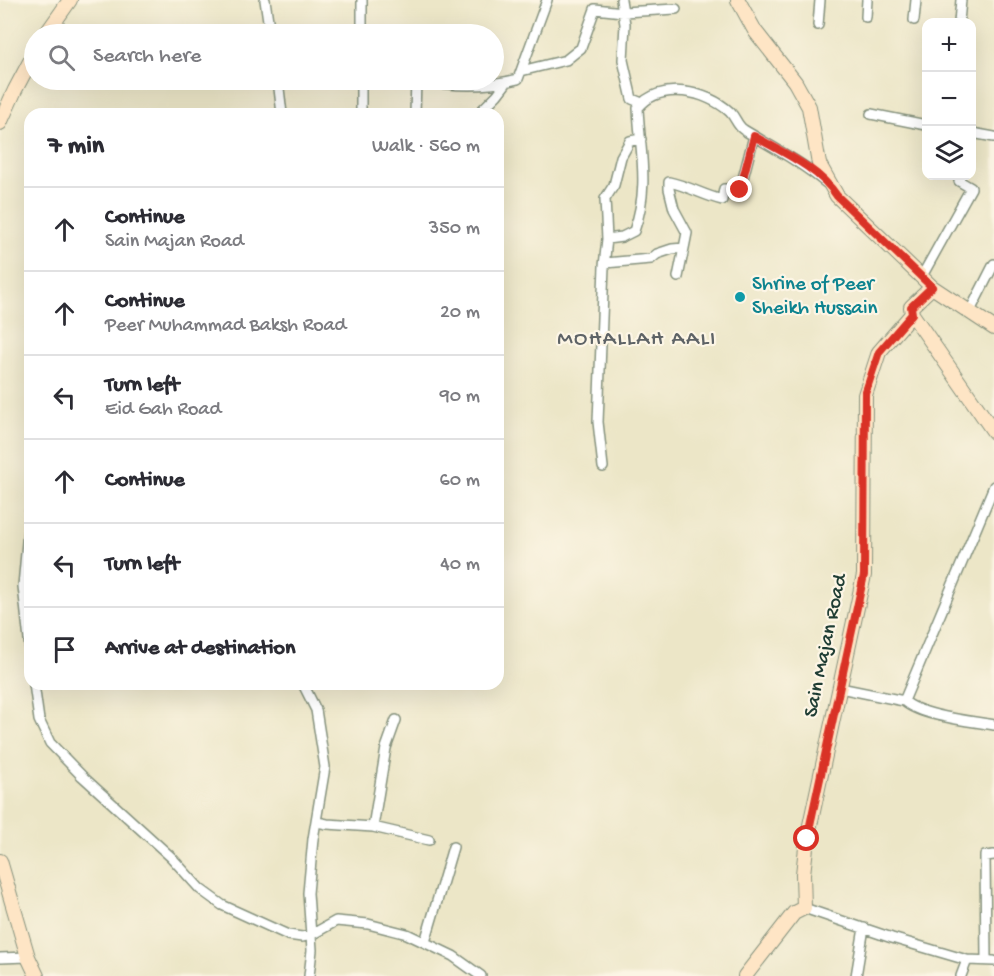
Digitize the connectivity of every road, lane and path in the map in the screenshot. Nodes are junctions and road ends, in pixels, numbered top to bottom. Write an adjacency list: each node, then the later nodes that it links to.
1 (70, 0): 16 (street)
2 (265, 0): 17 (street)
3 (362, 0): 18 (street)
4 (547, 0): 20 (street)
5 (621, 0): 12 (street)
6 (738, 0): 42 (street)
7 (820, 0): 19 (street)
8 (867, 0): 13 (street)
9 (916, 0): 15 (street)
10 (961, 0): 14 (street)
11 (676, 9): 12 (street)
12 (623, 12): 20 (street); 29 (street)
13 (866, 17)
14 (959, 18)
15 (914, 20)
16 (53, 24)
17 (269, 24)
18 (362, 24)
19 (818, 25)
20 (520, 71): 23 (street)
21 (24, 73): 35 (street)
22 (504, 81): 23 (street)
23 (507, 81): 24 (street)
24 (504, 85)
25 (279, 90): 30 (street)
26 (361, 90): 31 (street)
27 (417, 90): 32 (street)
28 (501, 90): 33 (street)
29 (642, 103): 38 (street); 40 (street)
30 (281, 108)
31 (361, 108)
32 (416, 108)
33 (484, 108)
34 (872, 114): 36 (street)
35 (0, 123)
36 (922, 124)
37 (976, 134): 39 (street)
38 (754, 136): 42 (street); 44 (street)
39 (994, 137)
40 (641, 139): 43 (street); 43 (street)
41 (959, 180): 47 (street)
42 (831, 186): 47 (street)
43 (607, 239): 45 (street)
44 (684, 248): 45 (street); 48 (street)
45 (605, 263): 54 (street)
46 (994, 264): 50 (street)
47 (922, 276): 49 (street)
48 (678, 277)
49 (932, 287): 50 (street); 51 (street, Sain Majan Road)
50 (969, 313): 52 (street)
51 (912, 314): 53 (street); 58 (street, Sain Majan Road)
52 (994, 328)
53 (994, 432)
54 (603, 466)
55 (994, 486): 61 (street)
56 (24, 575): 57 (street)
57 (24, 595)
58 (840, 688): 61 (street); 70 (street, Sain Majan Road)
59 (35, 690): 72 (street)
60 (306, 690): 64 (street)
61 (904, 701): 63 (street)
62 (396, 720): 65 (street)
63 (994, 725)
64 (317, 822): 65 (street); 72 (street)
65 (373, 827): 66 (street)
66 (429, 840)
67 (453, 847): 73 (street)
68 (994, 855): 77 (street)
69 (0, 861): 74 (street)
70 (804, 908): 71 (street); 81 (street)
71 (864, 928): 76 (street); 82 (street)
72 (311, 935): 73 (street); 79 (street)
73 (425, 942): 80 (street)
74 (28, 957): 75 (street); 78 (street)
75 (0, 958)
76 (967, 960): 77 (street); 83 (street)
77 (990, 960)
78 (37, 976)
79 (309, 976)
80 (481, 976)
81 (745, 976)
82 (856, 976)
83 (961, 976)

